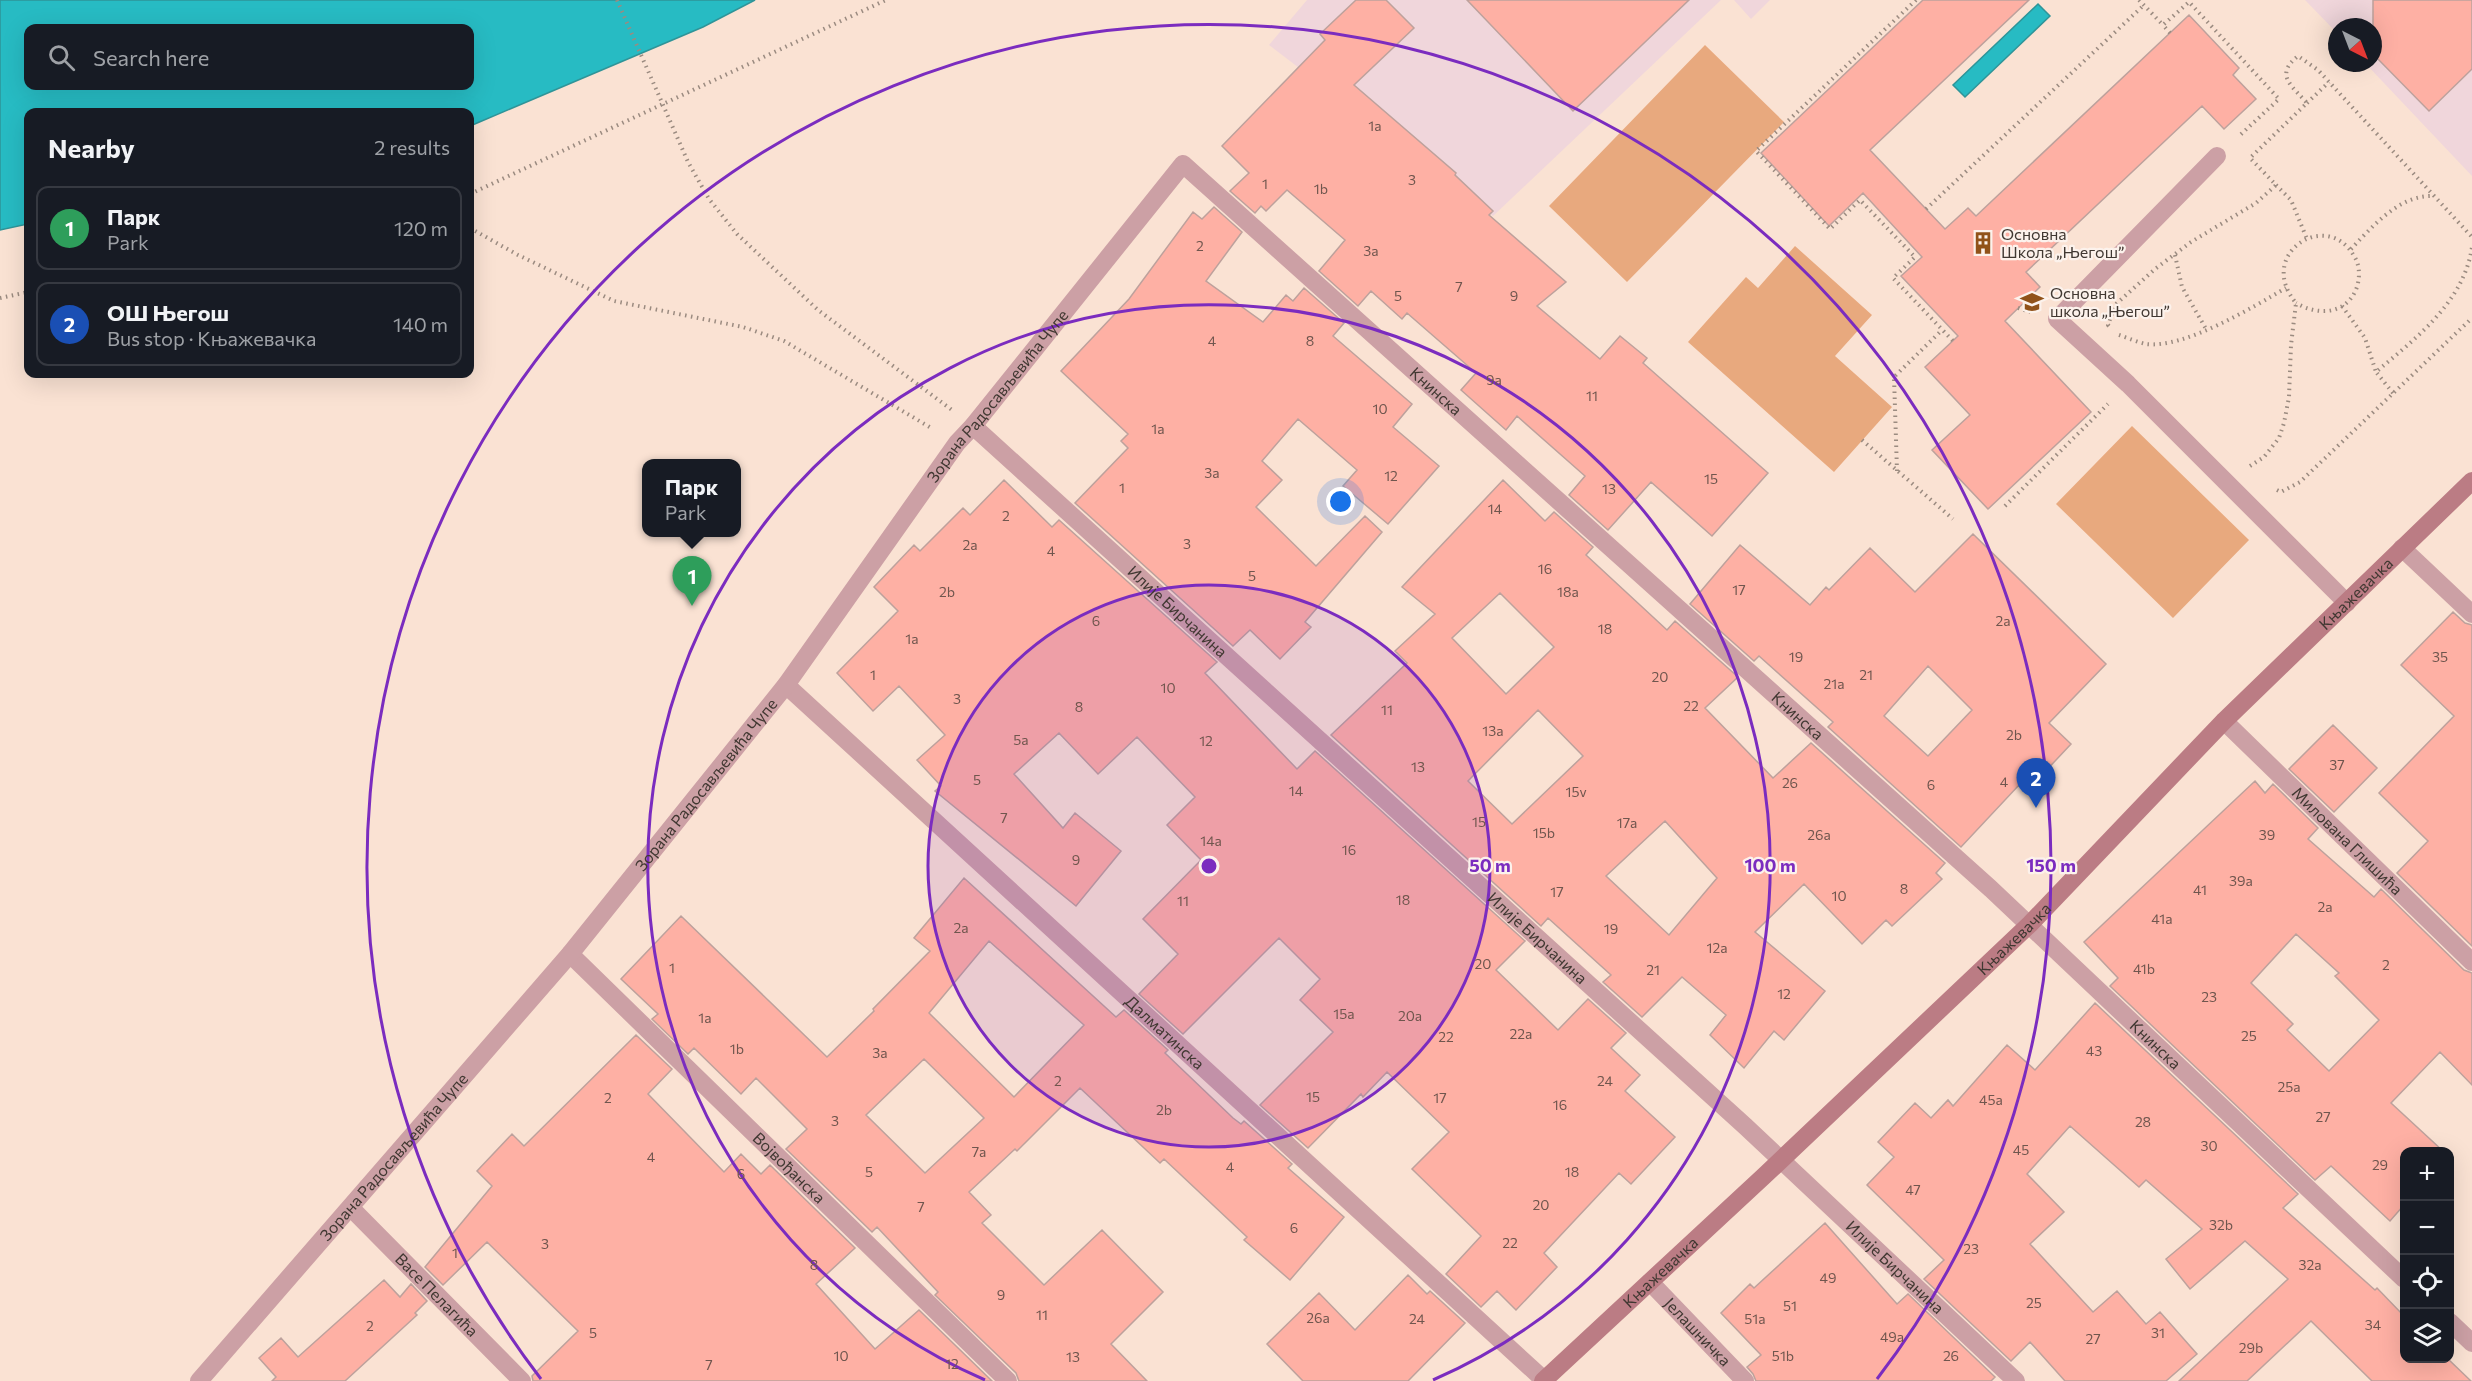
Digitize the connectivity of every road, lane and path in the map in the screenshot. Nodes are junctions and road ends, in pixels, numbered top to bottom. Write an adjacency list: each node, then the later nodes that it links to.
1 (617, 0): 38 (path)
2 (886, 0): 13 (path)
3 (1916, 0): 17 (path)
4 (2139, 0): 5 (path)
5 (2144, 5): 6 (path); 16 (path)
6 (2163, 25): 7 (path); 10 (path)
7 (2170, 33)
8 (2329, 82): 9 (path); 9 (path); 14 (path)
9 (2307, 103): 12 (path)
10 (2217, 156): 36 (street)
11 (1183, 164): 38 (street, Зорана Радосављевића Чупе); 52 (street, Книнска)
12 (2276, 185): 20 (path); 23 (path)
13 (474, 193)
14 (2434, 196): 19 (path); 22 (path)
15 (1877, 208): 17 (path)
16 (1926, 209)
17 (1872, 213): 31 (path)
18 (474, 230): 40 (path)
19 (2472, 237)
20 (2307, 239): 22 (path); 24 (path)
21 (2472, 247): 35 (path)
22 (2351, 249): 28 (path)
23 (2175, 254): 30 (path); 32 (path)
24 (2286, 288): 27 (path); 30 (path)
25 (24, 293): 26 (path)
26 (0, 298)
27 (2296, 303): 28 (path); 42 (path)
28 (2342, 306): 35 (path)
29 (2472, 318): 37 (path)
30 (2206, 329): 32 (path)
31 (1942, 330): 33 (path); 41 (path)
32 (2116, 333): 34 (path)
33 (1953, 341)
34 (2124, 342)
35 (2376, 372): 37 (path)
36 (2128, 384): 45 (path); 48 (street)
37 (2393, 393): 44 (path)
38 (973, 426): 40 (street, Зорана Радосављевића Чупе); 55 (street, Илије Бирчанина)
39 (1862, 440): 41 (path)
40 (957, 443): 50 (street, Зорана Радосављевића Чупе)
41 (1898, 471): 46 (path)
42 (2254, 475)
43 (2472, 481): 47 (main road, Књажевачка)
44 (2271, 487)
45 (2005, 506)
46 (1953, 519)
47 (2402, 548): 48 (main road, Књажевачка); 49 (street)
48 (2347, 603): 51 (main road, Књажевачка)
49 (2472, 614)
50 (786, 686): 53 (street, Зорана Радосављевића Чупе); 61 (street, Далматинска)
51 (2224, 721): 52 (main road, Књажевачка); 54 (street, Милована Глишића)
52 (2030, 924): 55 (main road, Књажевачка); 57 (street, Книнска)
53 (570, 954): 56 (street, Зорана Радосављевића Чупе); 64 (street, Војвођанска)
54 (2472, 962)
55 (1780, 1160): 58 (main road, Књажевачка); 66 (street, Илије Бирчанина)
56 (351, 1208): 62 (street, Зорана Радосављевића Чупе); 63 (street, Васе Пелагића)
57 (2400, 1275)
58 (1650, 1282): 61 (main road, Књажевачка); 65 (street, Јелашничка)
59 (2454, 1326): 60 (street)
60 (2472, 1343)
61 (1544, 1380)
62 (199, 1381)
63 (522, 1381)
64 (1008, 1381)
65 (1745, 1381)
66 (2016, 1381)

